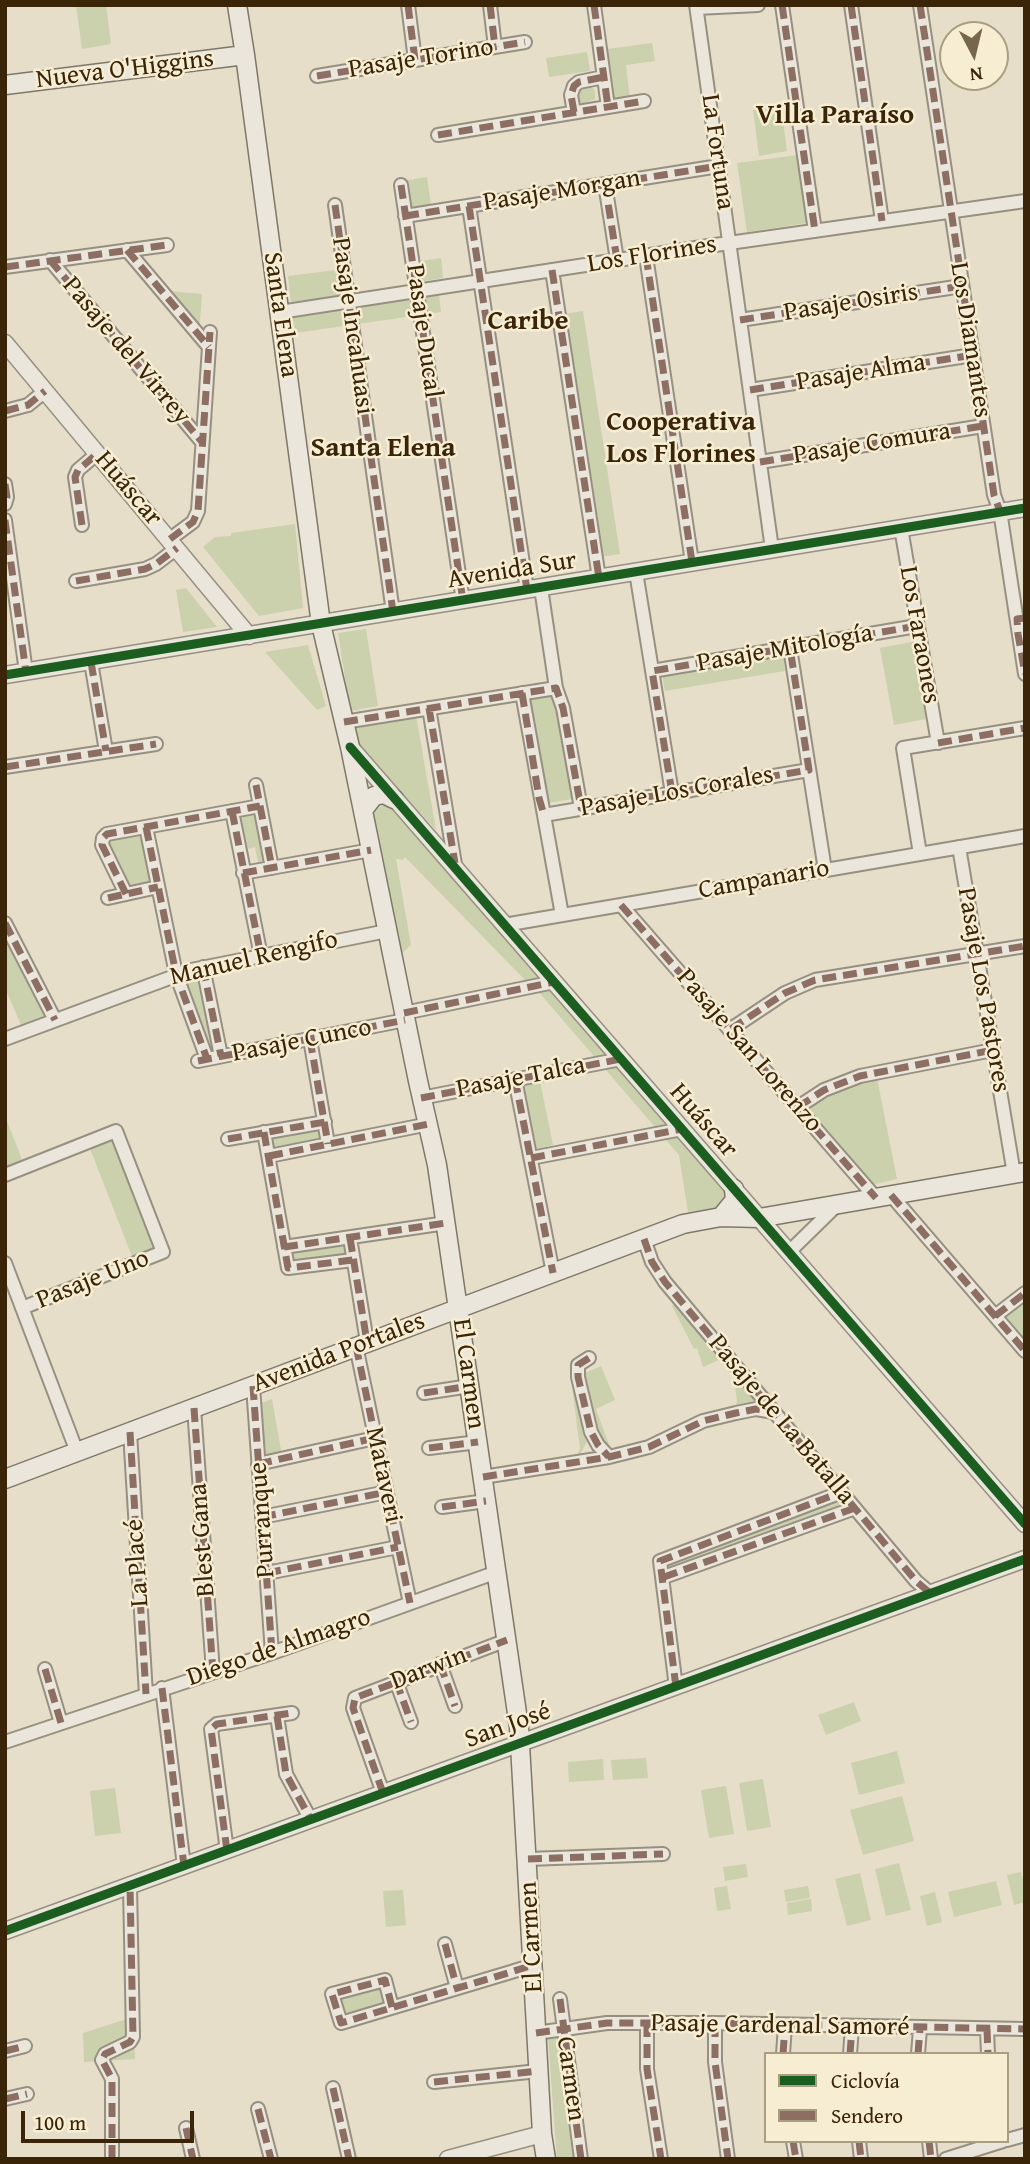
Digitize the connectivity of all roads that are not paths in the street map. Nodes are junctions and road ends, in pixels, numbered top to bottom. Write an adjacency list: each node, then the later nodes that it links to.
1 (236, 5): 12 (main road, Santa Elena)
2 (408, 5): 13 (street)
3 (490, 5): 11 (street)
4 (594, 5): 15 (street)
5 (758, 5): 9 (street)
6 (782, 5): 30 (street)
7 (851, 5): 29 (street)
8 (920, 5): 27 (street, Los Diamantes)
9 (696, 7): 21 (street, La Fortuna)
10 (525, 42): 11 (street, Pasaje Torino)
11 (495, 47): 13 (street, Pasaje Torino)
12 (245, 55): 16 (main road, Nueva O'Higgins); 43 (main road, Santa Elena)
13 (415, 60): 14 (street, Pasaje Torino)
14 (317, 76)
15 (604, 77): 18 (street); 19 (street)
16 (5, 85)
17 (644, 101): 18 (street)
18 (608, 107): 19 (street)
19 (574, 112): 20 (street)
20 (438, 135)
21 (719, 166): 22 (street, Pasaje Morgan); 31 (street, La Fortuna)
22 (605, 184): 26 (street, Pasaje Morgan); 36 (street)
23 (401, 186): 28 (street, Pasaje Ducal)
24 (1025, 201): 27 (street, Los Florines)
25 (335, 205): 42 (street, Pasaje Incahuasi)
26 (469, 206): 28 (street, Pasaje Morgan); 39 (street)
27 (951, 211): 29 (street, Los Florines); 40 (street, Los Diamantes)
28 (405, 216): 41 (street, Pasaje Ducal)
29 (882, 221): 30 (street, Los Florines)
30 (815, 231): 31 (street, Los Florines)
31 (730, 243): 34 (street, Los Florines); 44 (street, La Fortuna)
32 (167, 245): 33 (street)
33 (127, 250): 35 (street); 47 (street)
34 (646, 256): 36 (street, Los Florines); 65 (street)
35 (50, 260): 37 (street); 53 (street, Pasaje del Virrey)
36 (617, 260): 38 (street, Los Florines)
37 (5, 267)
38 (552, 271): 39 (street, Los Florines); 67 (street)
39 (480, 281): 41 (street, Los Florines); 70 (street)
40 (962, 286): 44 (street, Pasaje Osiris); 48 (street, Los Diamantes)
41 (417, 291): 42 (street, Los Florines); 71 (street, Pasaje Ducal)
42 (348, 302): 43 (street, Los Florines); 72 (street, Pasaje Incahuasi)
43 (280, 312): 74 (main road, Santa Elena)
44 (740, 320): 49 (street, La Fortuna)
45 (210, 332): 47 (street)
46 (5, 343): 50 (street, Huáscar)
47 (209, 346): 53 (street)
48 (972, 355): 49 (street, Pasaje Alma); 52 (street, Los Diamantes)
49 (750, 390): 55 (street, La Fortuna)
50 (45, 391): 51 (street); 54 (street, Huáscar)
51 (5, 411)
52 (983, 426): 55 (street, Pasaje Comura); 59 (street, Los Diamantes)
53 (202, 442): 63 (street)
54 (98, 453): 61 (street); 63 (street, Huáscar)
55 (760, 462): 64 (street, La Fortuna)
56 (5, 484): 57 (street)
57 (5, 504)
58 (1025, 508): 59 (street, Avenida Sur)
59 (1000, 512): 62 (street, Avenida Sur); 73 (street, Los Diamantes)
60 (5, 520): 69 (street)
61 (82, 526)
62 (901, 528): 64 (street, Avenida Sur); 75 (street, Los Faraones)
63 (174, 543): 68 (street); 76 (street, Huáscar)
64 (772, 549): 65 (street, Avenida Sur)
65 (692, 562): 66 (street, Avenida Sur)
66 (636, 572): 67 (street, Avenida Sur); 79 (street)
67 (599, 578): 70 (street, Avenida Sur)
68 (76, 581)
69 (10, 582): 80 (street)
70 (534, 589): 71 (street, Avenida Sur); 83 (street)
71 (463, 601): 72 (street, Avenida Sur)
72 (393, 612): 74 (street, Avenida Sur)
73 (1021, 619): 81 (street, Los Diamantes)
74 (321, 624): 76 (street, Avenida Sur); 86 (main road, El Carmen)
75 (918, 626): 77 (street, Pasaje Mitología); 88 (street, Los Faraones)
76 (249, 636): 78 (street, Avenida Sur)
77 (790, 648): 79 (street, Pasaje Mitología); 93 (street)
78 (90, 662): 80 (street, Avenida Sur); 91 (street)
79 (652, 671): 95 (street)
80 (26, 672): 82 (street, Avenida Sur)
81 (1025, 674)
82 (5, 675)
83 (556, 688): 84 (street); 98 (street)
84 (522, 693): 85 (street); 101 (street)
85 (429, 708): 86 (street); 108 (street)
86 (344, 722): 90 (main road, El Carmen)
87 (1025, 728): 88 (street)
88 (938, 743): 106 (street)
89 (156, 744): 91 (street)
90 (350, 747): 96 (street, Huáscar); 99 (main road, El Carmen)
91 (106, 751): 92 (street)
92 (5, 767)
93 (809, 770): 95 (street, Pasaje Los Corales); 109 (street)
94 (256, 785): 97 (street)
95 (672, 793): 98 (street, Pasaje Los Corales)
96 (394, 799): 99 (main road); 108 (street, Huáscar)
97 (260, 806): 100 (street); 107 (street)
98 (581, 808): 101 (street, Pasaje Los Corales)
99 (363, 810): 105 (main road, El Carmen)
100 (232, 811): 102 (street); 110 (street)
101 (544, 815): 115 (street)
102 (146, 827): 111 (street); 112 (street)
103 (1025, 836): 104 (street, Campanario)
104 (959, 847): 106 (street, Campanario); 120 (street, Pasaje Los Pastores)
105 (371, 850): 107 (street); 118 (main road, El Carmen)
106 (920, 854): 109 (street, Campanario)
107 (272, 868): 110 (street)
108 (456, 870): 117 (street, Huáscar)
109 (825, 870): 114 (street, Campanario)
110 (243, 873): 121 (street)
111 (158, 887): 112 (street); 123 (street)
112 (126, 894): 113 (street)
113 (108, 898)
114 (621, 905): 115 (street, Campanario); 127 (street, Pasaje San Lorenzo)
115 (562, 915): 117 (street, Campanario)
116 (5, 923): 126 (street)
117 (504, 925): 124 (street, Huáscar)
118 (387, 931): 121 (street, Manuel Rengifo); 125 (main road, El Carmen)
119 (1025, 946): 120 (street)
120 (977, 954): 127 (street); 130 (street, Pasaje Los Pastores)
121 (261, 956): 122 (street, Manuel Rengifo)
122 (204, 967): 123 (street, Manuel Rengifo); 131 (street)
123 (176, 974): 126 (street, Manuel Rengifo); 131 (street, Pasaje Cunco)
124 (554, 982): 125 (street, Pasaje Cunco); 132 (street, Huáscar)
125 (405, 1017): 129 (street, Pasaje Cunco); 134 (main road, El Carmen)
126 (55, 1020): 128 (street, Manuel Rengifo)
127 (731, 1030): 135 (street, Pasaje San Lorenzo)
128 (5, 1039)
129 (310, 1039): 131 (street, Pasaje Cunco); 136 (street)
130 (993, 1050): 135 (street); 144 (street, Pasaje Los Pastores)
131 (221, 1056)
132 (621, 1059): 133 (street, Pasaje Talca); 138 (street, Huáscar)
133 (515, 1079): 134 (street, Pasaje Talca); 143 (street)
134 (421, 1098): 137 (main road, El Carmen)
135 (798, 1107): 147 (street, Pasaje San Lorenzo)
136 (325, 1122): 139 (street); 141 (street)
137 (429, 1125): 141 (street); 151 (main road, El Carmen)
138 (682, 1129): 143 (street); 146 (street, Huáscar)
139 (264, 1132): 140 (street); 142 (street)
140 (228, 1139)
141 (328, 1144): 142 (street)
142 (268, 1156): 154 (street)
143 (530, 1158): 158 (street)
144 (1019, 1173): 147 (main road, Avenida Portales)
145 (5, 1175): 160 (street, Pasaje Uno)
146 (734, 1189): 149 (main road); 150 (street, Huáscar)
147 (883, 1196): 148 (main road, Avenida Portales); 162 (street, Pasaje San Lorenzo)
148 (839, 1204): 150 (main road, Avenida Portales); 155 (street)
149 (721, 1217): 150 (main road, Avenida Portales); 153 (main road, Avenida Portales)
150 (759, 1218): 155 (street, Huáscar)
151 (446, 1223): 152 (street); 161 (main road, El Carmen)
152 (350, 1238): 154 (street); 156 (street, Mataveri)
153 (644, 1239): 158 (main road, Avenida Portales); 166 (street, Pasaje de La Batalla)
154 (284, 1247): 156 (street)
155 (789, 1252): 190 (street, Huáscar)
156 (353, 1259): 163 (street, Mataveri)
157 (5, 1263): 160 (street)
158 (553, 1273): 161 (main road, Avenida Portales)
159 (1025, 1293): 162 (street)
160 (22, 1308): 178 (street)
161 (458, 1308): 163 (main road, Avenida Portales); 168 (main road, El Carmen)
162 (995, 1316): 164 (street, Pasaje San Lorenzo)
163 (361, 1344): 167 (main road, Avenida Portales); 175 (street, Mataveri)
164 (1025, 1351)
165 (589, 1359): 174 (street)
166 (751, 1385): 171 (street); 172 (street, Pasaje de La Batalla)
167 (253, 1386): 170 (main road, Avenida Portales); 181 (street, Purranque)
168 (470, 1386): 169 (street); 176 (main road, El Carmen)
169 (424, 1393)
170 (194, 1408): 173 (main road, Avenida Portales); 202 (street, Blest Gana)
171 (744, 1411): 172 (street); 179 (street)
172 (774, 1412): 185 (street, Pasaje de La Batalla)
173 (130, 1432): 178 (main road, Avenida Portales); 206 (street, La Placé)
174 (591, 1432): 179 (street); 180 (street)
175 (376, 1438): 181 (street); 184 (street, Mataveri)
176 (478, 1442): 177 (street); 182 (main road, El Carmen)
177 (429, 1448)
178 (77, 1452): 183 (main road, Avenida Portales)
179 (609, 1457): 180 (street)
180 (581, 1462): 182 (street)
181 (258, 1464): 189 (street, Purranque)
182 (483, 1477): 186 (main road, El Carmen)
183 (5, 1479)
184 (387, 1492): 189 (street); 191 (street, Mataveri)
185 (842, 1492): 188 (street, Pasaje de La Batalla); 195 (street)
186 (486, 1501): 187 (street); 193 (main road, El Carmen)
187 (442, 1507)
188 (855, 1508): 195 (street); 196 (street, Pasaje de La Batalla)
189 (262, 1517): 194 (street, Purranque)
190 (1025, 1524)
191 (398, 1547): 194 (street); 197 (street, Mataveri)
192 (1025, 1559): 196 (street, San José)
193 (497, 1572): 197 (street, Diego de Almagro); 198 (main road, El Carmen)
194 (267, 1573): 199 (street, Purranque)
195 (664, 1577): 204 (street)
196 (930, 1593): 204 (street, San José)
197 (410, 1603): 199 (street, Diego de Almagro)
198 (507, 1640): 200 (street, Darwin); 213 (main road, El Carmen)
199 (272, 1653): 202 (street, Diego de Almagro)
200 (440, 1664): 203 (street, Darwin); 207 (street)
201 (45, 1669): 211 (street)
202 (213, 1672): 205 (street, Diego de Almagro)
203 (396, 1681): 210 (street); 214 (street, Darwin)
204 (676, 1687): 213 (street, San José)
205 (162, 1688): 206 (street, Diego de Almagro); 219 (street)
206 (146, 1694): 211 (street, Diego de Almagro)
207 (455, 1706)
208 (292, 1713): 209 (street)
209 (277, 1716): 215 (street); 216 (street)
210 (411, 1722)
211 (61, 1723): 212 (street, Diego de Almagro)
212 (5, 1742)
213 (522, 1743): 214 (street, San José); 218 (main road, El Carmen)
214 (383, 1793): 215 (street, San José)
215 (311, 1820): 216 (street, San José)
216 (227, 1851): 219 (street, San José)
217 (663, 1854): 218 (street)
218 (528, 1859): 223 (main road, El Carmen)
219 (184, 1866): 220 (street, San José)
220 (130, 1886): 221 (street, San José); 251 (street)
221 (5, 1931)
222 (445, 1944): 224 (street)
223 (533, 1965): 224 (street); 235 (main road, El Carmen)
224 (457, 1988): 226 (street)
225 (560, 1999): 231 (street, Carmen)
226 (392, 2007): 226 (street)
227 (647, 2023): 228 (street, Pasaje Cardenal Samoré); 231 (street, Pasaje Cardenal Samoré); 259 (street)
228 (715, 2023): 229 (street, Pasaje Cardenal Samoré); 260 (street)
229 (785, 2026): 230 (street, Pasaje Cardenal Samoré); 238 (street)
230 (852, 2026): 232 (street, Pasaje Cardenal Samoré); 239 (street)
231 (564, 2029): 235 (street, Pasaje Cardenal Samoré); 258 (street, Carmen)
232 (920, 2029): 233 (street, Pasaje Cardenal Samoré); 240 (street)
233 (987, 2029): 234 (street, Pasaje Cardenal Samoré); 241 (street)
234 (1025, 2029)
235 (536, 2033): 242 (main road, El Carmen)
236 (25, 2046): 237 (street)
237 (5, 2051)
238 (783, 2052)
239 (850, 2052)
240 (918, 2052)
241 (988, 2052)
242 (538, 2071): 243 (street); 249 (main road, El Carmen)
243 (434, 2082)
244 (333, 2088): 254 (street)
245 (27, 2094): 246 (street)
246 (5, 2099)
247 (258, 2109): 253 (street)
248 (186, 2127): 252 (street)
249 (542, 2134): 255 (street); 256 (main road, El Carmen); 257 (main road, El Carmen)
250 (998, 2143): 261 (street)
251 (112, 2159)
252 (193, 2159)
253 (271, 2159)
254 (349, 2159)
255 (449, 2159)
256 (538, 2159)
257 (546, 2159)
258 (581, 2159)
259 (661, 2159)
260 (728, 2159)
261 (946, 2159)

